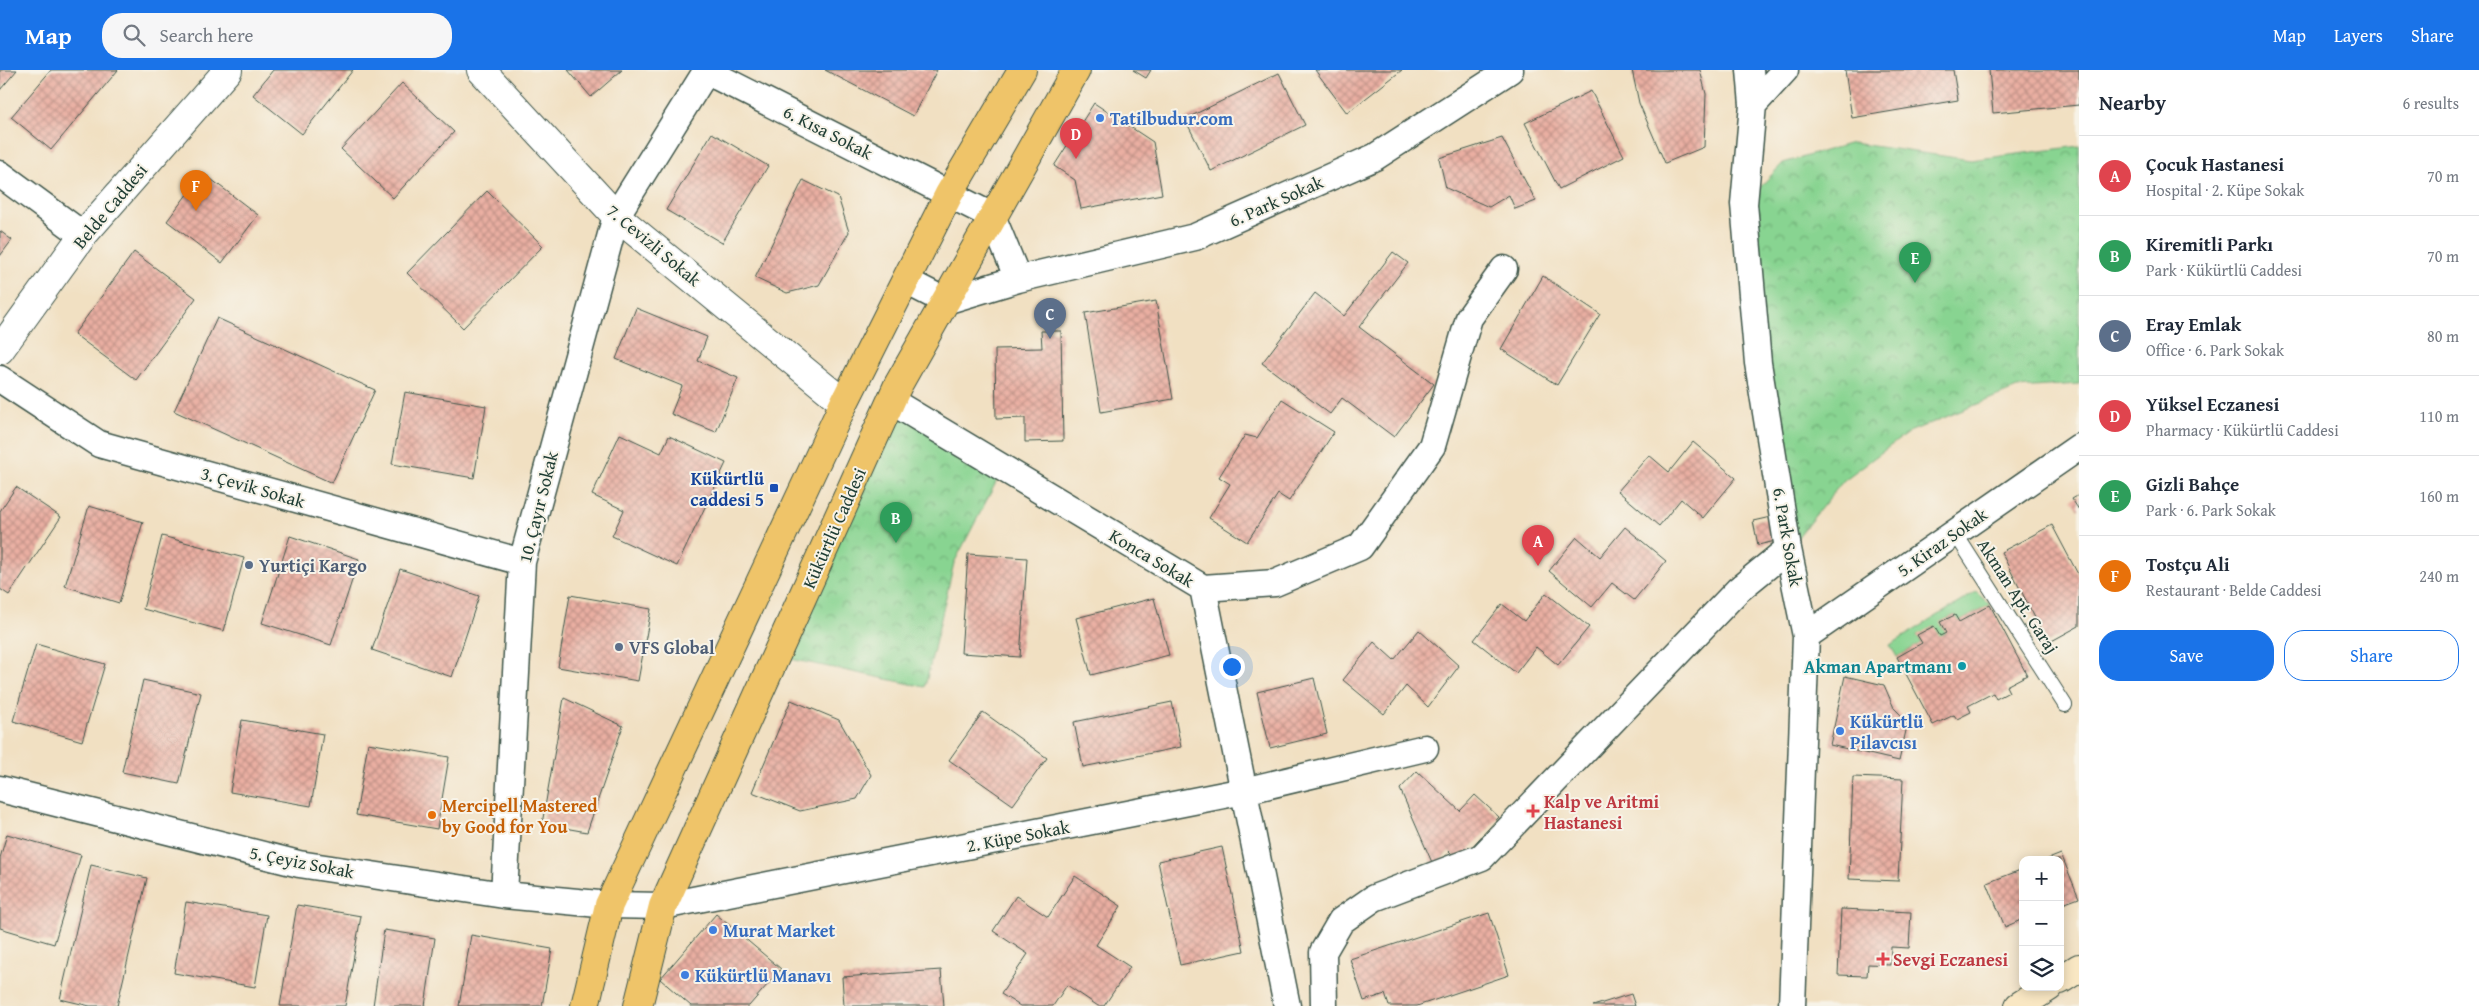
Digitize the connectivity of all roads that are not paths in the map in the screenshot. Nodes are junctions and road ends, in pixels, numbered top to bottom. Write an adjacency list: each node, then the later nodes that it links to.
1 (228, 70): 14 (street, Belde Caddesi)
2 (481, 70): 12 (street, 7. Cevizli Sokak)
3 (707, 70): 11 (street, 6. Kısa Sokak); 12 (street, 10. Çayır Sokak)
4 (1022, 70): 11 (main road)
5 (1076, 70): 13 (main road, Kükürtlü Caddesi)
6 (1510, 70): 16 (street, 6. Park Sokak)
7 (1750, 70): 9 (street, 6. Park Sokak)
8 (1785, 70): 9 (street)
9 (1753, 105): 25 (street, 6. Park Sokak)
10 (0, 174): 14 (street)
11 (949, 194): 13 (street, 6. Kısa Sokak); 17 (main road)
12 (616, 216): 22 (street, 7. Cevizli Sokak); 26 (street, 10. Çayır Sokak)
13 (992, 216): 16 (street); 18 (main road, Kükürtlü Caddesi)
14 (83, 235): 19 (street, Belde Caddesi)
15 (1504, 269): 27 (street)
16 (1018, 279): 18 (street, 6. Park Sokak)
17 (906, 281): 18 (street); 22 (main road)
18 (945, 301): 21 (main road, Kükürtlü Caddesi)
19 (0, 350)
20 (0, 379): 26 (street, 3. Çevik Sokak)
21 (891, 401): 27 (street, Konca Sokak); 35 (main road, Kükürtlü Caddesi)
22 (844, 403): 34 (main road)
23 (2079, 448): 24 (street, 5. Kiraz Sokak)
24 (1955, 533): 28 (street, 5. Kiraz Sokak); 29 (lane, Akman Apt. Garaj)
25 (1788, 549): 28 (street, 6. Park Sokak); 42 (street)
26 (522, 562): 33 (street, 10. Çayır Sokak)
27 (1203, 588): 32 (street, Konca Sokak)
28 (1806, 636): 43 (street, 6. Park Sokak)
29 (2065, 705)
30 (1425, 748): 32 (street, 2. Küpe Sokak)
31 (0, 789): 33 (street, 5. Çeyiz Sokak)
32 (1244, 791): 35 (street, 2. Küpe Sokak); 41 (street, Konca Sokak)
33 (504, 895): 34 (street, 5. Çeyiz Sokak)
34 (609, 905): 35 (street, 2. Küpe Sokak); 39 (main road)
35 (663, 906): 40 (main road, Kükürtlü Caddesi)
36 (2079, 968): 37 (main road)
37 (2064, 977)
38 (2043, 991): 44 (main road)
39 (585, 1006)
40 (638, 1006)
41 (1287, 1006)
42 (1324, 1006)
43 (1792, 1006)
44 (2019, 1006)

